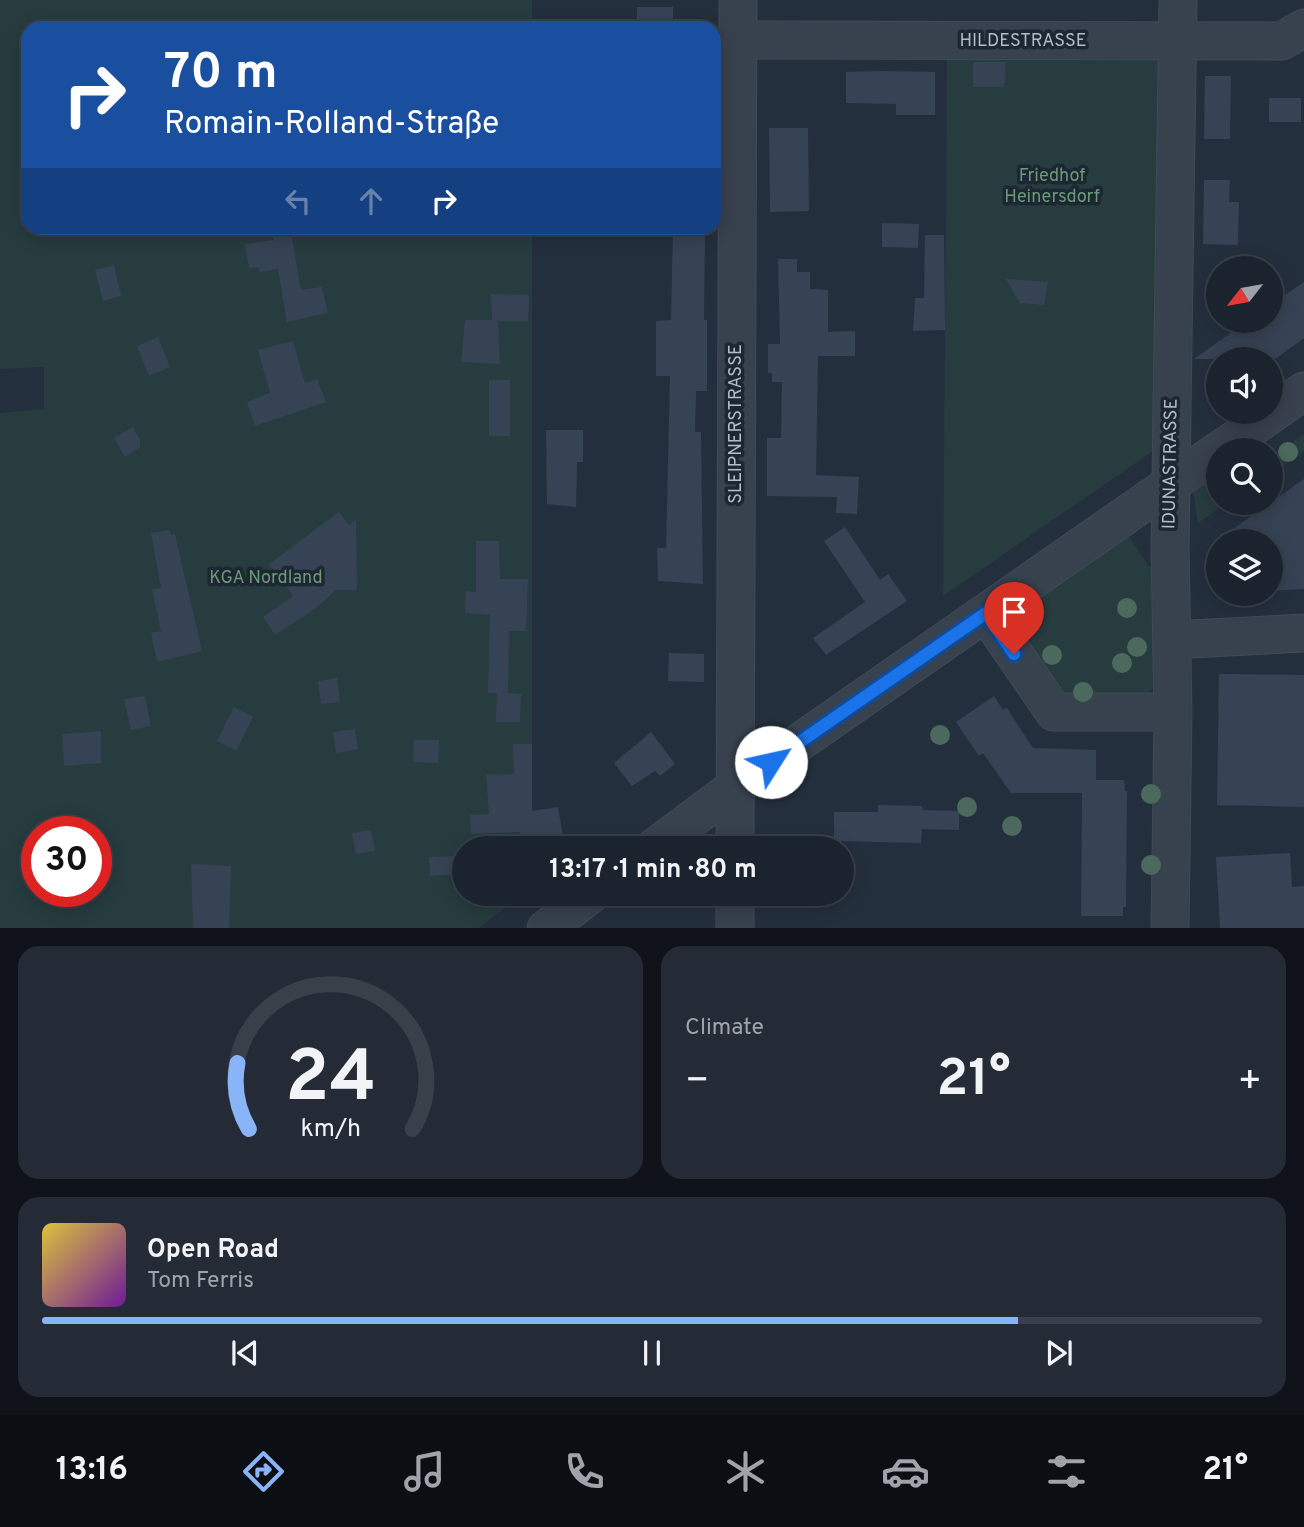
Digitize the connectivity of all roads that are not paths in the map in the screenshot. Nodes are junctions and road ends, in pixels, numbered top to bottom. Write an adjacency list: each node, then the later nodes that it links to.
1 (738, 0): 4 (street, SLEIPNERSTRASSE)
2 (1178, 0): 5 (street, IDUNASTRASSE)
3 (1304, 28): 5 (street, HILDESTRASSE)
4 (738, 40): 5 (street, HILDESTRASSE); 14 (street, SLEIPNERSTRASSE)
5 (1178, 41): 9 (street, IDUNASTRASSE)
6 (1304, 391): 7 (street)
7 (1236, 438)
8 (1206, 459): 9 (street)
9 (1171, 485): 10 (street); 12 (street, IDUNASTRASSE)
10 (986, 613): 13 (street); 14 (street)
11 (1304, 633): 12 (street)
12 (1172, 640): 13 (street, IDUNASTRASSE)
13 (1173, 712): 21 (street, IDUNASTRASSE)
14 (735, 787): 15 (street); 16 (street, SLEIPNERSTRASSE)
15 (669, 836)
16 (735, 836)
17 (576, 906): 19 (street)
18 (735, 906): 20 (street)
19 (547, 928)
20 (735, 928)
21 (1170, 928)

